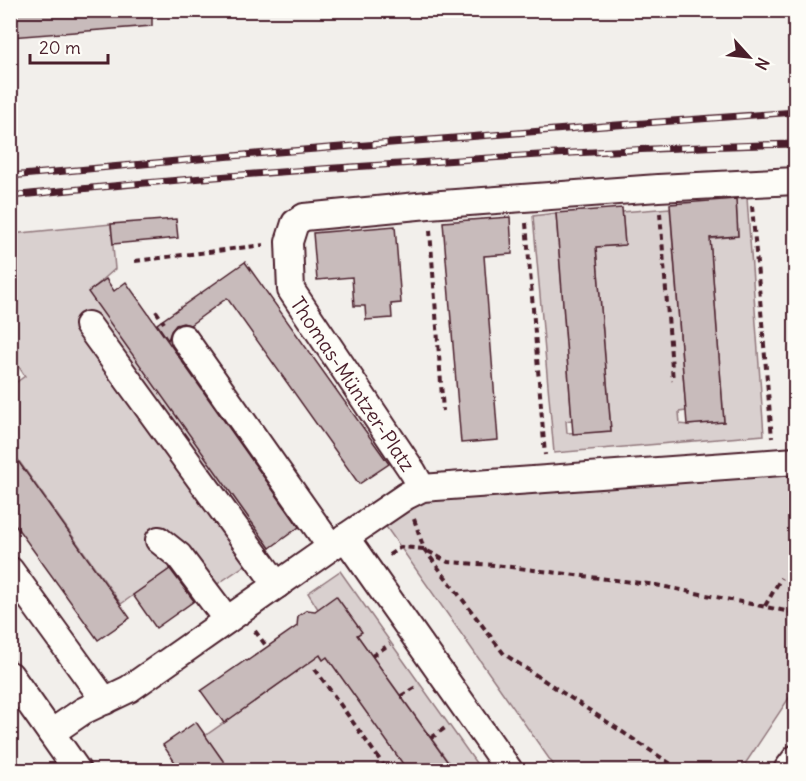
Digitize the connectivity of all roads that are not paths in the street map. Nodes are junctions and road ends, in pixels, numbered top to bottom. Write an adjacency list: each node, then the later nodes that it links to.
1 (795, 181): 5 (street, Thomas-Müntzer-Platz)
2 (88, 325): 9 (street)
3 (184, 338): 7 (street)
4 (784, 462): 5 (street, Thomas-Müntzer-Platz)
5 (414, 492): 7 (street, Thomas-Müntzer-Platz)
6 (159, 540): 10 (street)
7 (338, 542): 9 (street, Thomas-Müntzer-Platz); 16 (street)
8 (10, 570): 12 (street)
9 (277, 585): 10 (street, Thomas-Müntzer-Platz)
10 (226, 620): 12 (street, Thomas-Müntzer-Platz)
11 (10, 675): 13 (street)
12 (105, 701): 13 (street, Thomas-Müntzer-Platz)
13 (51, 733): 15 (street)
14 (795, 758): 17 (street)
15 (77, 771)
16 (509, 771)
17 (788, 771)

